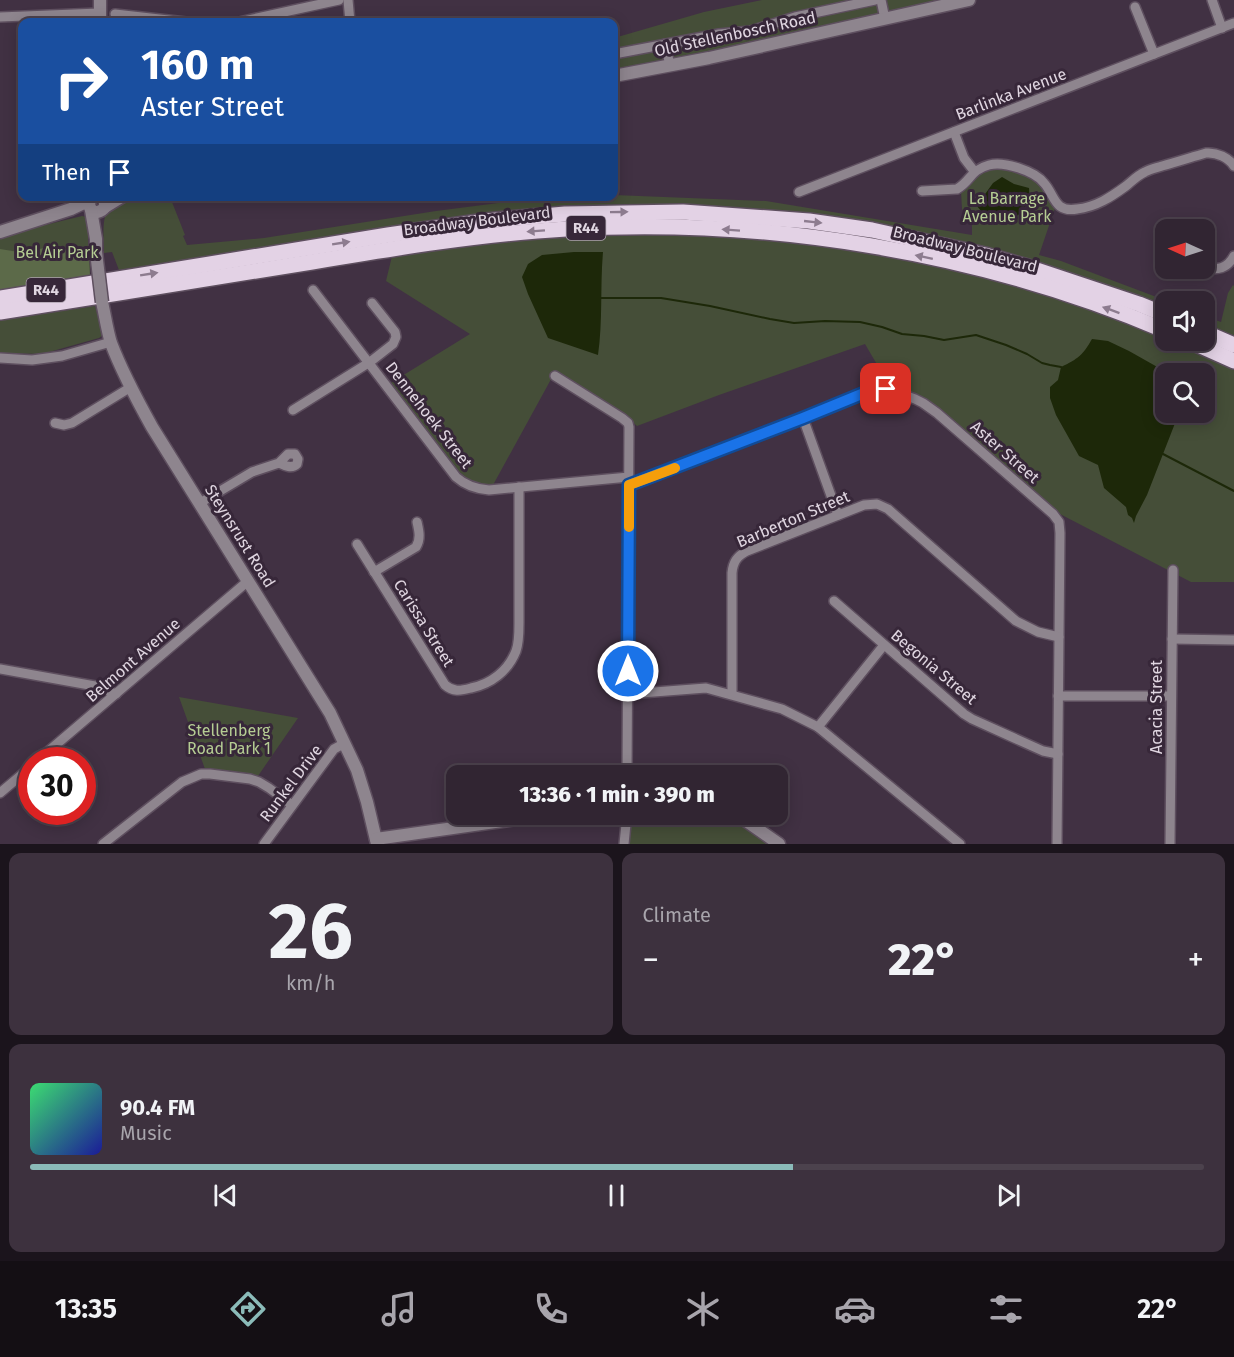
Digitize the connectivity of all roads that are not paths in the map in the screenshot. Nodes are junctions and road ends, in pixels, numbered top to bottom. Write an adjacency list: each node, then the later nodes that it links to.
1 (100, 0): 11 (street)
2 (339, 0): 13 (street)
3 (348, 0): 14 (street)
4 (875, 0): 18 (street)
5 (881, 0): 15 (street)
6 (969, 0): 15 (street, Old Stellenbosch Road)
7 (1212, 0): 17 (street)
8 (1135, 7): 20 (street)
9 (115, 14): 12 (street)
10 (0, 16): 11 (street)
11 (100, 18)
12 (150, 18)
13 (257, 18)
14 (350, 18)
15 (885, 19): 21 (street, Old Stellenbosch Road)
16 (1234, 23): 17 (street, Barlinka Avenue)
17 (1222, 28): 20 (street, Barlinka Avenue)
18 (665, 44): 19 (street); 21 (street)
19 (618, 53)
20 (1154, 54): 23 (street, Barlinka Avenue)
21 (670, 65): 22 (street, Old Stellenbosch Road)
22 (618, 75)
23 (954, 132): 25 (street); 27 (street, Barlinka Avenue)
24 (1234, 166): 25 (street)
25 (974, 171): 26 (street)
26 (922, 190)
27 (799, 192)
28 (96, 201): 29 (street); 29 (street); 39 (street, Steynsrust Road, bridge)
29 (37, 220): 30 (street)
30 (0, 232)
31 (1234, 256): 32 (street)
32 (1215, 268)
33 (313, 290): 45 (street, Dennehoek Street)
34 (0, 298): 36 (main road, Broadway Boulevard / R44, one-way to 36)
35 (372, 303): 45 (street)
36 (1155, 311)
37 (0, 312): 38 (main road, Broadway Boulevard / R44, one-way to 37)
38 (1155, 327)
39 (110, 337): 43 (street); 47 (street, Steynsrust Road)
40 (1215, 337): 41 (main road)
41 (1234, 345)
42 (1212, 351): 44 (main road)
43 (0, 358)
44 (1234, 361)
45 (370, 362): 48 (street); 53 (street, Dennehoek Street)
46 (555, 376): 52 (street)
47 (130, 387): 50 (street); 54 (street, Steynsrust Road)
48 (293, 410)
49 (803, 418): 52 (street, Aster Street); 55 (street); 62 (street, Aster Street)
50 (55, 423)
51 (279, 463): 54 (street)
52 (629, 481): 53 (street, Dennehoek Street); 68 (street)
53 (519, 487): 59 (street, Carissa Street)
54 (200, 503): 60 (street, Steynsrust Road)
55 (838, 515): 62 (street, Barberton Street); 69 (street, Barberton Street)
56 (417, 522): 59 (street)
57 (357, 544): 59 (street, Carissa Street)
58 (1173, 570): 63 (street, Acacia Street)
59 (374, 572)
60 (248, 581): 67 (street, Belmont Avenue); 73 (street, Steynsrust Road)
61 (834, 601): 65 (street, Begonia Street)
62 (1059, 637): 70 (street, Aster Street)
63 (1172, 639): 64 (street); 71 (street, Acacia Street)
64 (1234, 640)
65 (884, 645): 72 (street); 75 (street, Begonia Street)
66 (0, 669): 67 (street)
67 (116, 694): 74 (street, Belmont Avenue)
68 (628, 694): 69 (street); 76 (street)
69 (732, 694): 72 (street)
70 (1058, 696): 71 (street); 75 (street, Aster Street)
71 (1171, 696): 90 (street, Acacia Street)
72 (818, 727): 88 (street)
73 (345, 743): 79 (street, Runkel Drive); 83 (street, Steynsrust Road)
74 (53, 747)
75 (1058, 754): 89 (street, Aster Street)
76 (627, 765)
77 (18, 778): 78 (street)
78 (0, 793)
79 (292, 805): 84 (street); 85 (street, Runkel Drive)
80 (480, 825): 83 (street)
81 (626, 825): 86 (street)
82 (752, 825): 87 (street)
83 (376, 841)
84 (103, 844)
85 (264, 844)
86 (624, 844)
87 (779, 844)
88 (960, 844)
89 (1057, 844)
90 (1170, 844)

